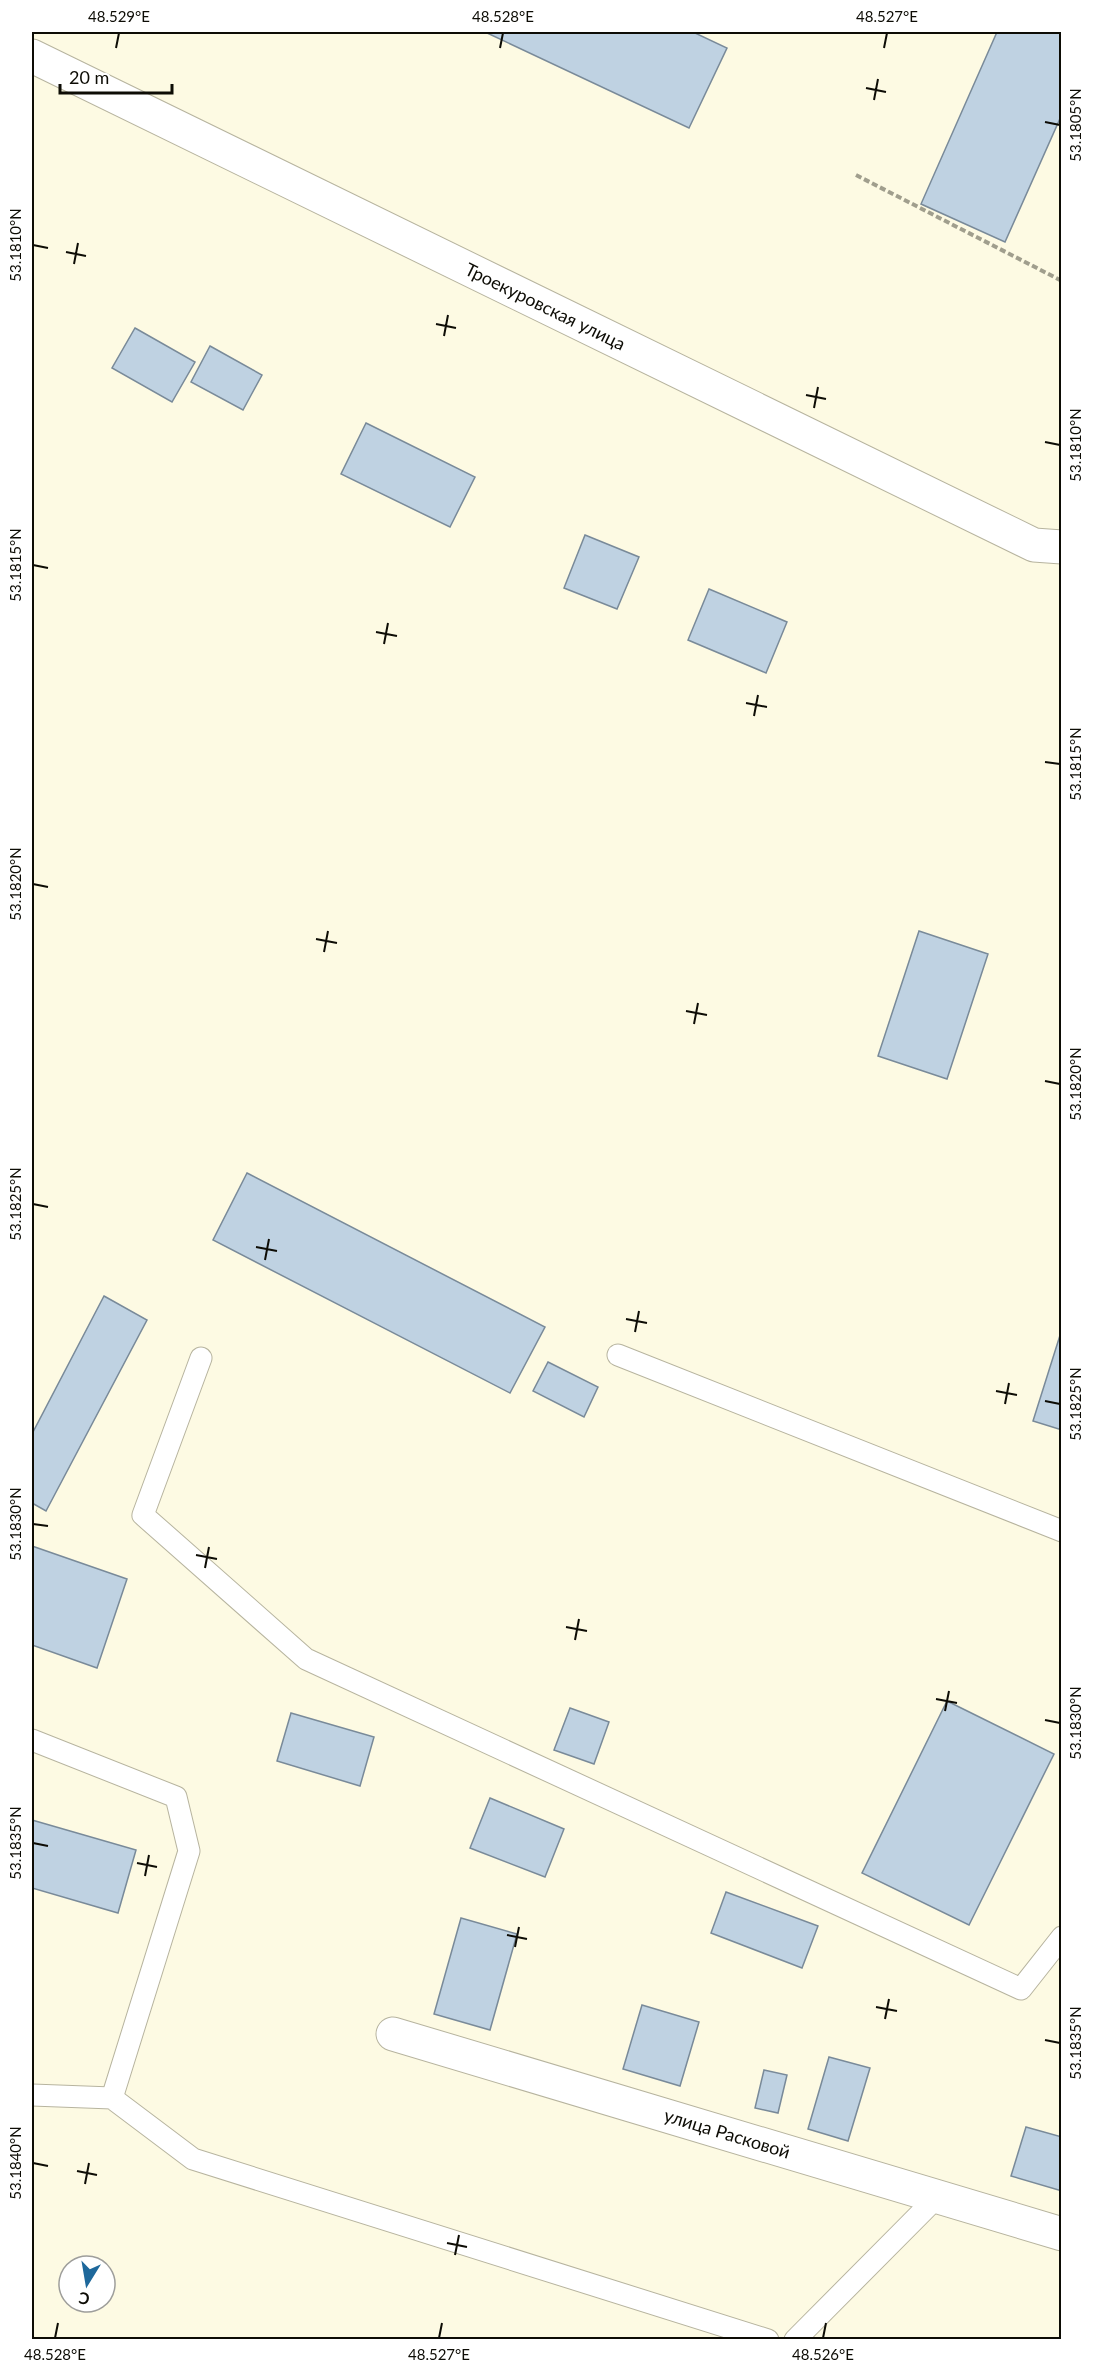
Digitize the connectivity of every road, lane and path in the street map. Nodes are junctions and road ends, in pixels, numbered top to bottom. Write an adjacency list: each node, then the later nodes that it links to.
1 (32, 56): 4 (street, Троекуровская улица)
2 (856, 175): 3 (path)
3 (1062, 281)
4 (1062, 547)
5 (618, 1355): 7 (lane)
6 (201, 1358): 9 (lane)
7 (1062, 1531)
8 (32, 1740): 12 (lane)
9 (1062, 1937)
10 (393, 2034): 13 (street, улица Расковой)
11 (32, 2095): 12 (lane)
12 (112, 2098): 15 (lane)
13 (938, 2197): 14 (street, улица Расковой); 16 (lane)
14 (1062, 2234)
15 (768, 2340)
16 (795, 2340)

